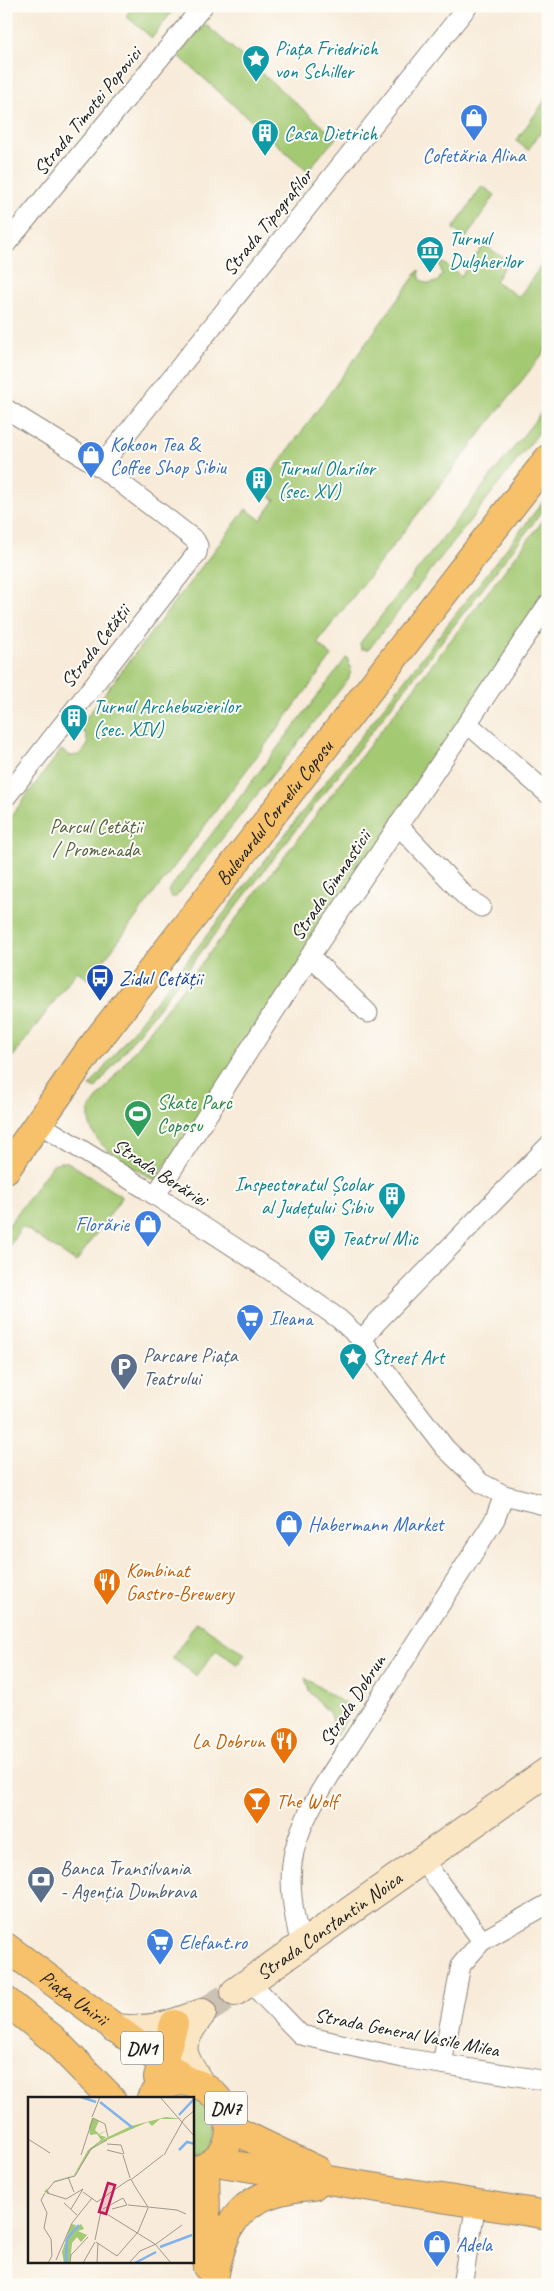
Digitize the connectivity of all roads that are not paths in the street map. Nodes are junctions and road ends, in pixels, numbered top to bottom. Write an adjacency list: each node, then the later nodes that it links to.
1 (203, 6): 3 (street, Strada Timotei Popovici)
2 (468, 6): 6 (street, Strada Tipografilor)
3 (6, 244)
4 (6, 409): 6 (street)
5 (548, 459): 15 (main road, Bulevardul Corneliu Coposu)
6 (100, 467): 10 (street, Strada Cetății)
7 (548, 604): 8 (street, Strada Gimnasticii)
8 (467, 723): 9 (street); 11 (street, Strada Gimnasticii)
9 (548, 794)
10 (6, 797)
11 (398, 825): 12 (street); 13 (street, Strada Gimnasticii)
12 (481, 907)
13 (310, 956): 14 (street); 18 (street, Strada Gimnasticii)
14 (368, 1014)
15 (38, 1123): 17 (main road, Bulevardul Corneliu Coposu); 18 (street, Strada Berăriei)
16 (548, 1146): 19 (street)
17 (6, 1169)
18 (155, 1196): 19 (street, Strada Berăriei)
19 (362, 1340): 20 (street, Strada Berăriei)
20 (504, 1495): 21 (street, Strada Berăriei); 26 (street, Strada Dobrun)
21 (548, 1506)
22 (548, 1771): 23 (main road, Strada Constantin Noica)
23 (424, 1860): 25 (street, Strada Constantin Noica); 26 (main road, Strada Constantin Noica)
24 (548, 1904): 25 (street)
25 (482, 1941): 33 (street)
26 (301, 1946): 28 (main road, Strada Constantin Noica)
27 (6, 1947): 31 (main road, Piața Unirii / DN1)
28 (242, 1986): 33 (street, Strada General Vasile Milea)
29 (6, 2001): 37 (main road)
30 (174, 2024): 31 (main road); 32 (main road); 35 (main road)
31 (114, 2028): 32 (main road, Piața Unirii / DN1)
32 (161, 2062): 35 (main road, Piața Unirii / DN1); 36 (main road)
33 (442, 2064): 34 (street, Strada General Vasile Milea)
34 (548, 2081)
35 (195, 2084): 36 (main road, DN7); 38 (main road, DN7)
36 (153, 2096)
37 (110, 2097)
38 (230, 2128): 39 (main road, DN7); 40 (main road, DN7)
39 (204, 2168): 40 (main road, DN7); 44 (main road)
40 (345, 2184): 41 (main road, DN7); 44 (main road)
41 (476, 2204): 42 (main road, DN7); 45 (street)
42 (548, 2215)
43 (194, 2238): 44 (main road)
44 (211, 2279)
45 (462, 2285)

